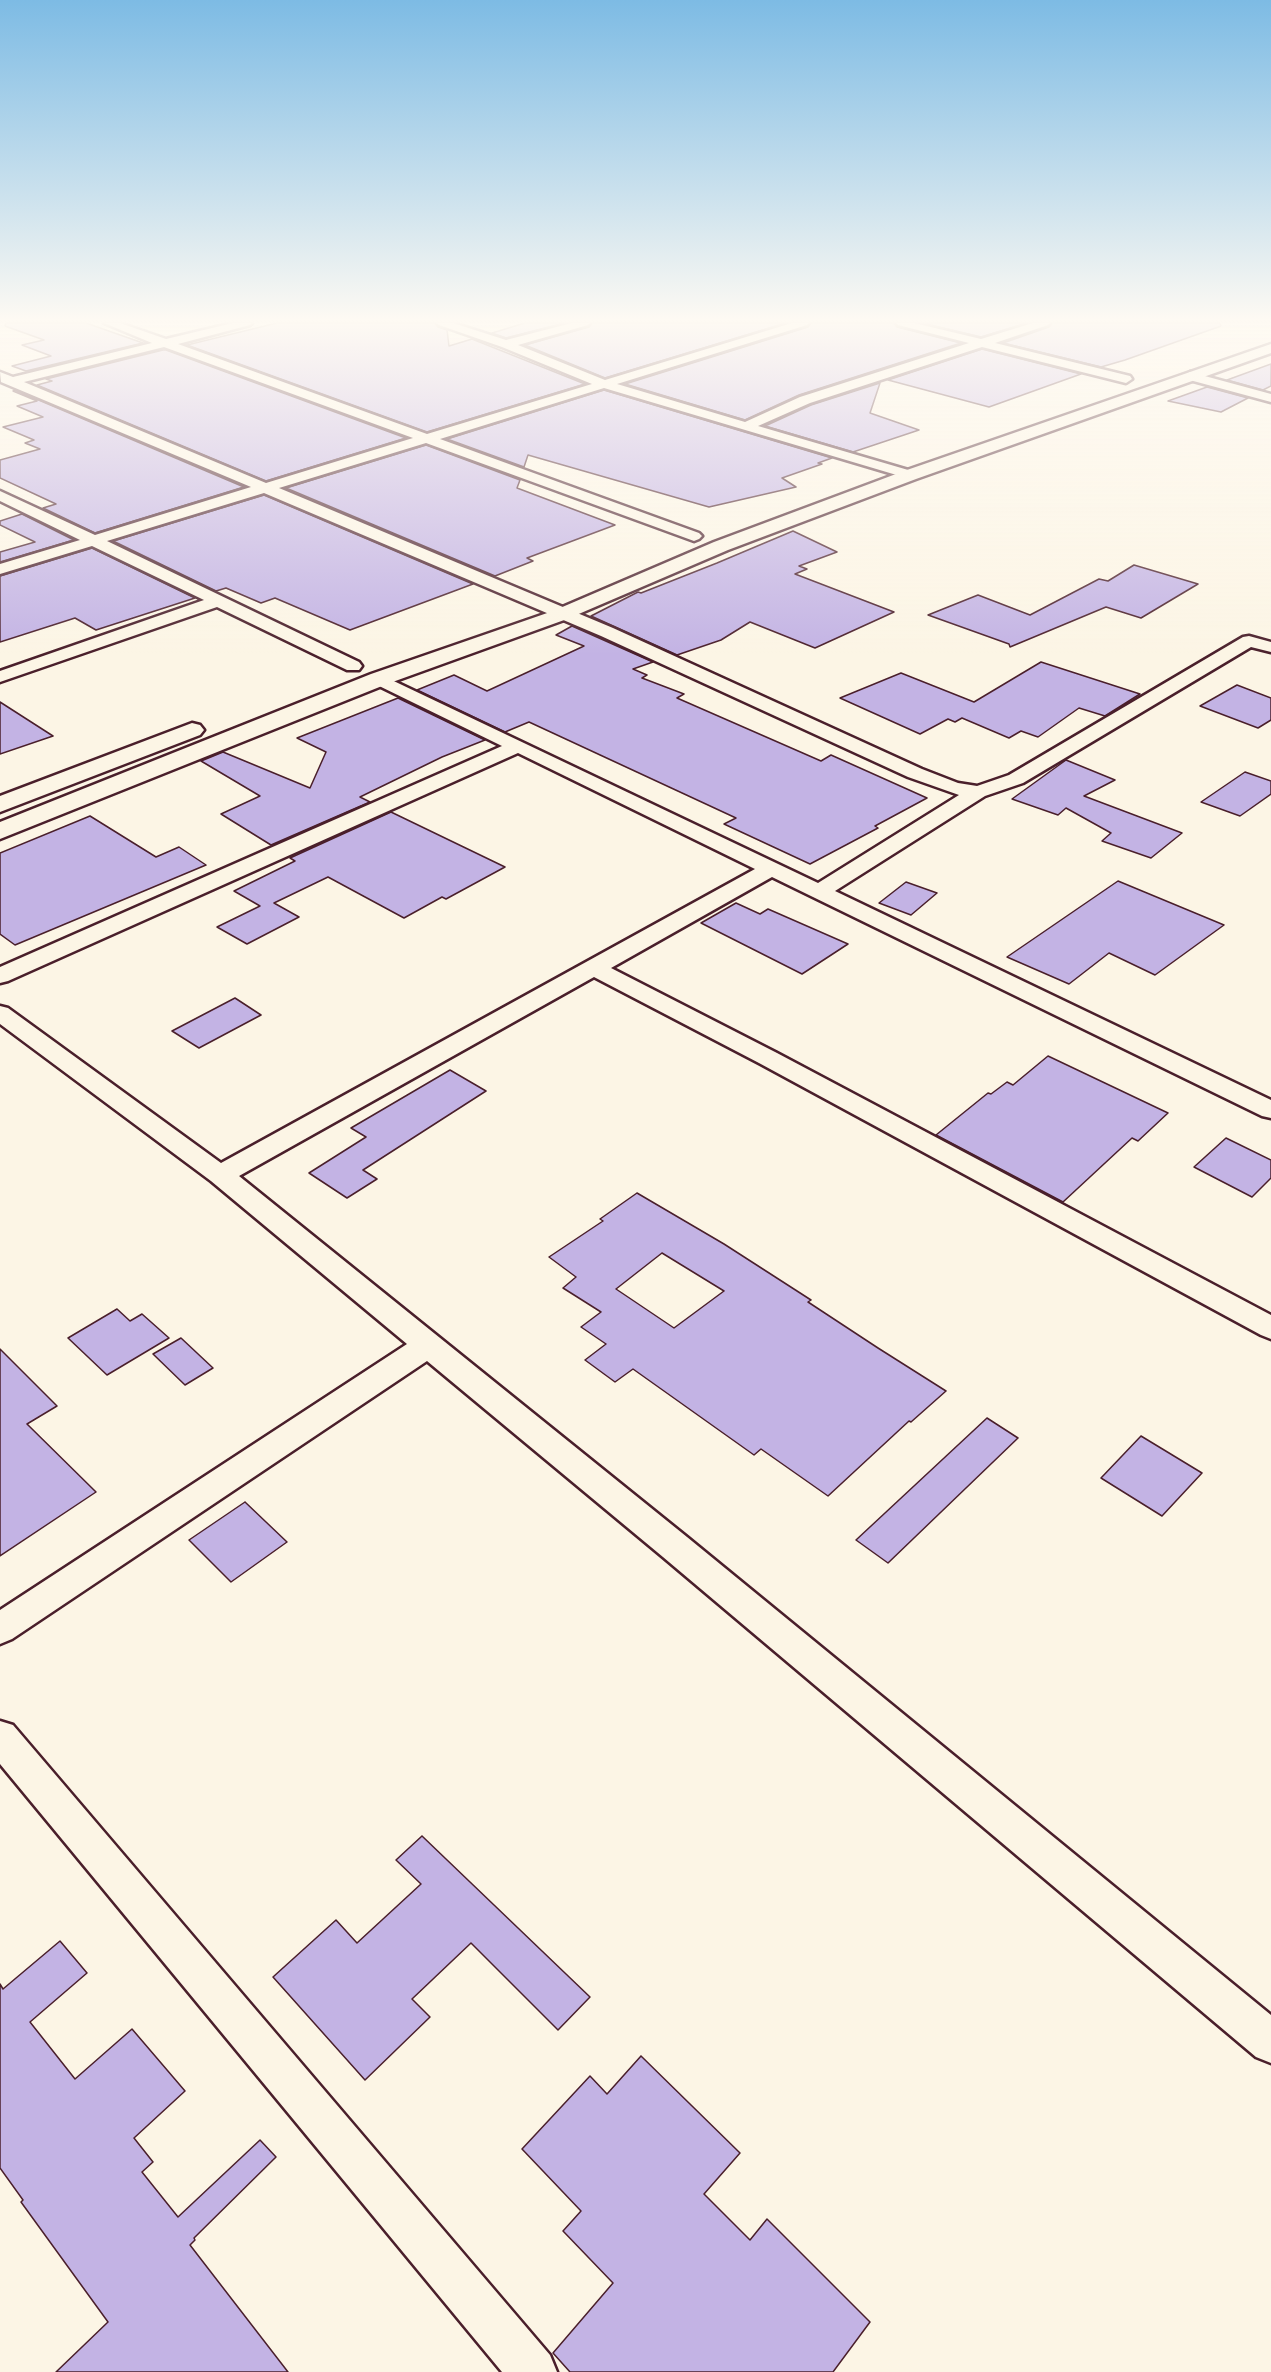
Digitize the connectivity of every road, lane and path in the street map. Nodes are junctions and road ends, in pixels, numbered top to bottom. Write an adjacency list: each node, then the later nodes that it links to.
1 (135, 434): 10 (street)
2 (417, 434): 7 (street)
3 (443, 434): 7 (street)
4 (771, 434): 8 (street)
5 (974, 434): 8 (highway)
6 (1027, 434): 9 (highway)
7 (429, 438): 10 (street); 12 (street)
8 (884, 466): 9 (street); 12 (highway)
9 (910, 475): 20 (highway)
10 (268, 488): 13 (street); 18 (street)
11 (0, 495): 13 (street)
12 (694, 536): 14 (highway)
13 (91, 541): 15 (street); 17 (street)
14 (672, 545)
15 (0, 569)
16 (554, 594): 18 (highway)
17 (217, 601): 22 (street); 25 (street)
18 (532, 602): 19 (highway); 20 (street)
19 (510, 610)
20 (560, 615): 23 (highway); 28 (street)
21 (1271, 647): 28 (street)
22 (353, 666): 23 (highway); 24 (highway)
23 (377, 669): 27 (street); 30 (highway)
24 (331, 675)
25 (0, 677)
26 (209, 723): 29 (highway)
27 (518, 746): 31 (street); 34 (street)
28 (978, 792): 32 (street)
29 (0, 805)
30 (0, 831)
31 (771, 868): 32 (street); 33 (street)
32 (819, 891): 36 (street)
33 (592, 967): 37 (street); 38 (street)
34 (0, 976)
35 (0, 1013): 37 (street)
36 (1271, 1110)
37 (220, 1175): 39 (street)
38 (1271, 1328)
39 (428, 1346): 40 (street); 42 (street)
40 (0, 1629)
41 (0, 1737): 43 (street)
42 (1271, 2042)
43 (532, 2372)

